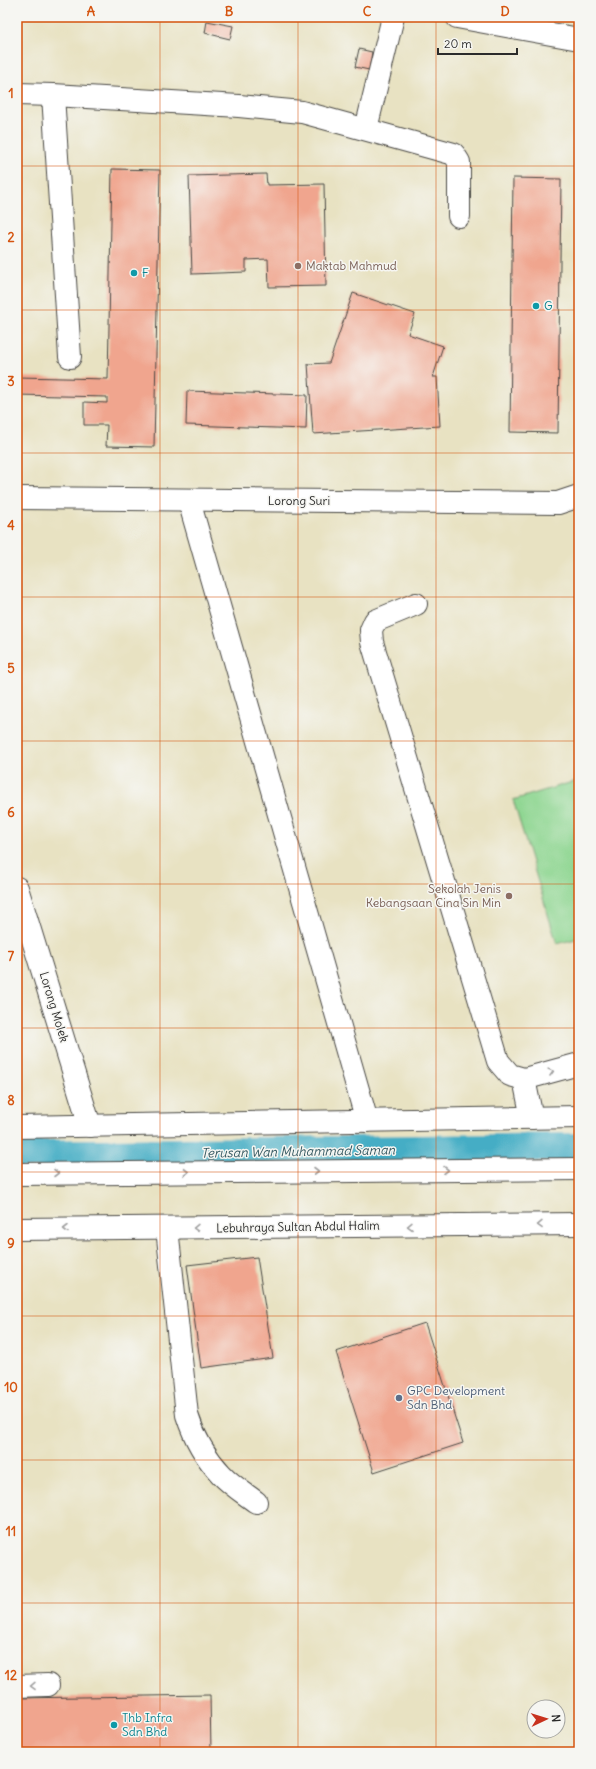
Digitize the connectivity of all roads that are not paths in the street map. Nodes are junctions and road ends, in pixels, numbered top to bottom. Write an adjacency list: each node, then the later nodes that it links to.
1 (393, 17): 7 (street)
2 (457, 17): 3 (street)
3 (524, 23): 4 (street)
4 (579, 39)
5 (17, 94): 6 (street)
6 (53, 95): 7 (street); 9 (street)
7 (366, 129): 8 (street)
8 (459, 216)
9 (70, 357)
10 (579, 496): 12 (street, Lorong Suri)
11 (17, 498): 12 (street, Lorong Suri)
12 (189, 500): 19 (street)
13 (416, 604): 16 (street)
14 (17, 888): 20 (street, Lorong Molek)
15 (579, 1064): 16 (street, one-way to 15)
16 (524, 1079): 18 (street)
17 (579, 1117): 18 (street)
18 (532, 1118): 19 (street)
19 (368, 1121): 20 (street)
20 (90, 1126): 21 (street)
21 (17, 1127)
22 (579, 1169): 23 (street, one-way to 22)
23 (17, 1174)
24 (579, 1224): 25 (street, Lebuhraya Sultan Abdul Halim, one-way to 25)
25 (167, 1228): 26 (street, Lebuhraya Sultan Abdul Halim, one-way to 26); 27 (street)
26 (17, 1229)
27 (256, 1502)
28 (17, 1686): 29 (street, one-way to 28)
29 (48, 1686)

